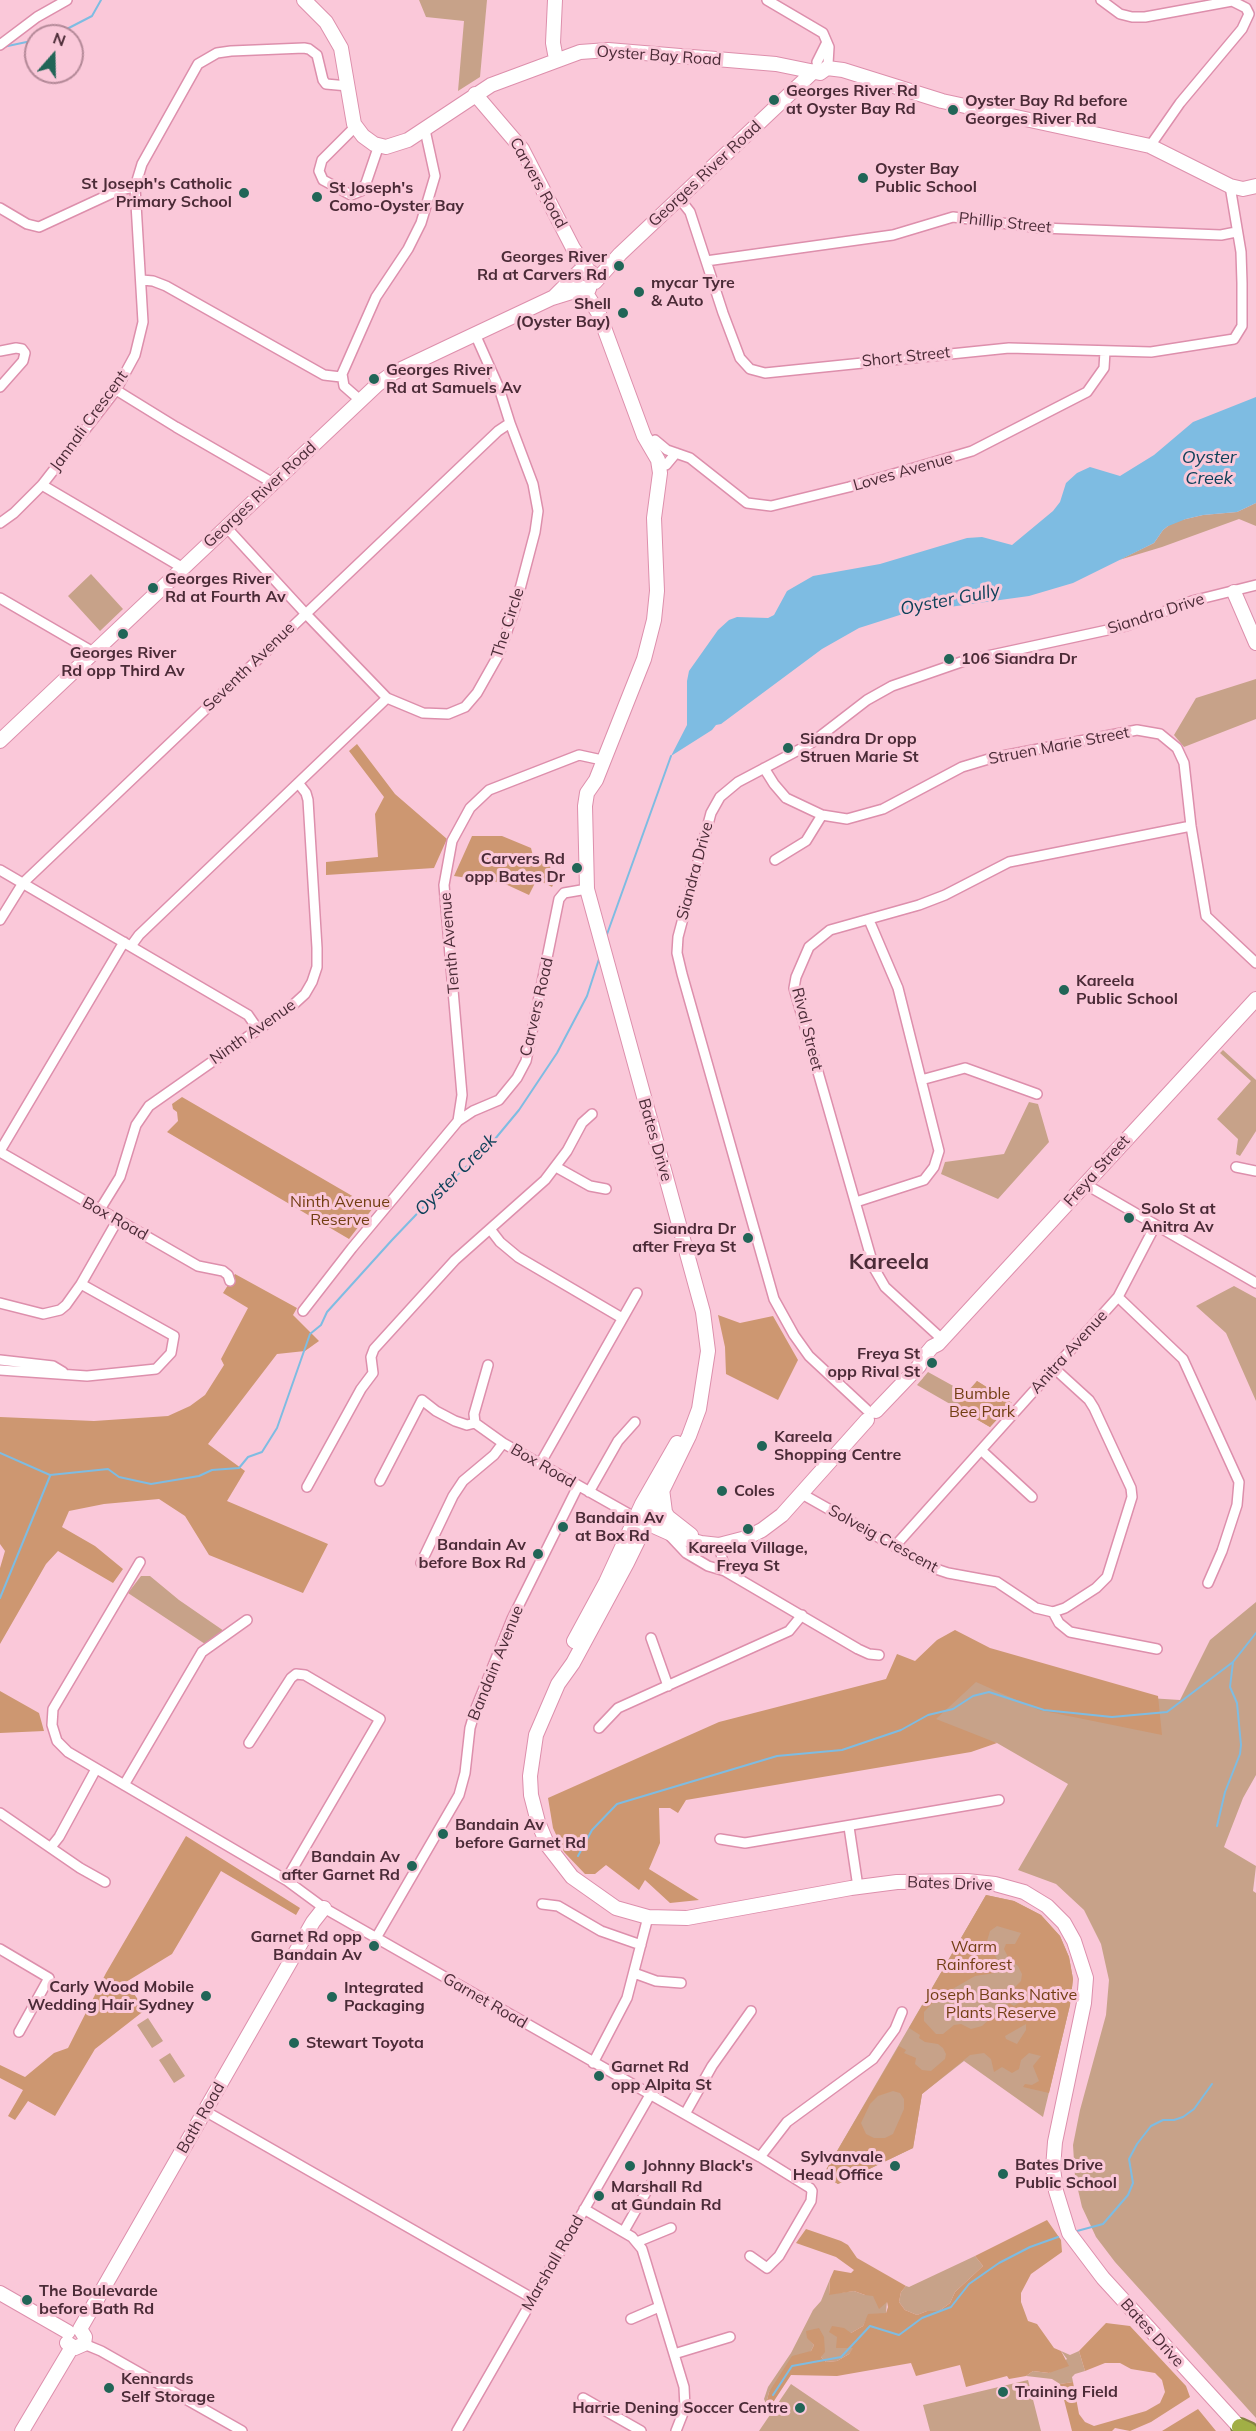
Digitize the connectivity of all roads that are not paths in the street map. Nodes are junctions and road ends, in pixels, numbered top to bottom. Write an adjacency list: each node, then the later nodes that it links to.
1 (67, 0): 6 (street)
2 (304, 0): 10 (street)
3 (555, 0): 7 (street)
4 (767, 0): 9 (street)
5 (1101, 0): 16 (street)
6 (0, 45)
7 (556, 59): 8 (street, Oyster Bay Road); 12 (street, Oyster Bay Road)
8 (776, 64): 9 (street, Oyster Bay Road); 11 (street)
9 (819, 67): 11 (street, Georges River Road); 16 (street, Oyster Bay Road)
10 (348, 86): 13 (street); 19 (street, Jannali Crescent)
11 (791, 93): 20 (street, Georges River Road)
12 (475, 94): 14 (street, Oyster Bay Road); 25 (street, Carvers Road)
13 (356, 126): 15 (street); 15 (street)
14 (425, 130): 15 (street, Oyster Bay Road); 29 (street)
15 (379, 145)
16 (1150, 146): 17 (street, Oyster Bay Road)
17 (1230, 186): 18 (street, Oyster Bay Road); 22 (street)
18 (1256, 186)
19 (135, 187): 21 (street); 24 (street, Jannali Crescent)
20 (679, 198): 23 (street, Short Street); 25 (street, Georges River Road)
21 (0, 208)
22 (1236, 232): 23 (street, Phillip Street); 28 (street, Short Street)
23 (706, 261): 28 (street, Short Street)
24 (142, 280): 29 (street); 31 (street, Jannali Crescent)
25 (586, 280): 26 (street, Georges River Road); 34 (street, Carvers Road)
26 (475, 334): 32 (street, Georges River Road); 33 (street, The Circle)
27 (0, 351): 30 (street)
28 (1105, 351): 36 (street, Loves Avenue)
29 (341, 377): 32 (street)
30 (0, 387)
31 (116, 390): 38 (street); 39 (street, Jannali Crescent)
32 (360, 400): 38 (street, Georges River Road)
33 (510, 423): 47 (street, Seventh Avenue); 50 (street, The Circle)
34 (641, 424): 35 (street, Carvers Road); 42 (street, Carvers Road)
35 (655, 440): 36 (street, Loves Avenue); 37 (street, Carvers Road)
36 (676, 453): 37 (street)
37 (666, 465): 42 (street, Carvers Road)
38 (273, 483): 41 (street, Georges River Road)
39 (42, 485): 40 (street, Jannali Crescent); 43 (street)
40 (0, 523)
41 (227, 528): 43 (street, Georges River Road); 47 (street, The Circle)
42 (656, 547): 52 (street, Carvers Road)
43 (183, 568): 49 (street, Georges River Road)
44 (1256, 585): 45 (street, Siandra Drive)
45 (1234, 592): 48 (street); 53 (street, Siandra Drive)
46 (0, 598): 49 (street)
47 (305, 614): 50 (street, The Circle); 59 (street, Seventh Avenue)
48 (1256, 643)
49 (93, 652): 51 (street, Georges River Road)
50 (387, 698): 54 (street)
51 (1, 737)
52 (602, 760): 60 (street, Carvers Road); 70 (street, Tenth Avenue)
53 (764, 768): 55 (street, Struen Marie Street); 97 (street, Siandra Drive)
54 (299, 784): 63 (street); 66 (street, Ninth Avenue)
55 (822, 815): 56 (street, Struen Marie Street); 57 (street)
56 (1191, 826): 62 (street, Rival Street); 64 (street, Struen Marie Street)
57 (775, 860)
58 (0, 870): 59 (street)
59 (23, 883): 61 (street, Seventh Avenue); 63 (street)
60 (587, 889): 70 (street, Carvers Road); 96 (street, Bates Drive)
61 (0, 920)
62 (869, 920): 67 (street); 77 (street, Rival Street)
63 (128, 944): 66 (street); 71 (street)
64 (1256, 963)
65 (1256, 999): 75 (street, Freya Street)
66 (257, 1028): 78 (street, Ninth Avenue)
67 (921, 1080): 68 (street); 77 (street)
68 (1037, 1094)
69 (592, 1114): 72 (street)
70 (458, 1121): 88 (street, Carvers Road)
71 (0, 1152): 78 (street, Box Road)
72 (556, 1167): 76 (street); 81 (street)
73 (1236, 1167): 74 (street)
74 (1256, 1171)
75 (1085, 1184): 80 (street); 90 (street, Freya Street)
76 (606, 1190)
77 (856, 1202): 90 (street, Rival Street)
78 (99, 1211): 79 (street, Box Road)
79 (117, 1221): 82 (street, Box Road); 84 (street)
80 (1155, 1226): 83 (street); 86 (street, Anitra Avenue)
81 (490, 1228): 89 (street); 105 (street)
82 (230, 1281)
83 (1256, 1283)
84 (81, 1284): 87 (street); 95 (street)
85 (637, 1293): 89 (street)
86 (1118, 1297): 93 (street, Anitra Avenue); 117 (street)
87 (0, 1303)
88 (303, 1311)
89 (622, 1318): 102 (street)
90 (941, 1342): 97 (street, Freya Street)
91 (0, 1360): 95 (street)
92 (488, 1365): 99 (street)
93 (1055, 1369): 101 (street, Anitra Avenue); 118 (street)
94 (0, 1370): 95 (street)
95 (65, 1373)
96 (701, 1392): 106 (street, Bates Drive); 110 (street, Bates Drive)
97 (870, 1414): 108 (street, Freya Street)
98 (635, 1422): 107 (street)
99 (475, 1423): 100 (street, Box Road); 103 (street, Box Road)
100 (504, 1443): 102 (street, Box Road); 115 (street)
101 (981, 1450): 109 (street); 113 (street, Anitra Avenue)
102 (540, 1464): 104 (street, Box Road)
103 (380, 1481)
104 (578, 1486): 107 (street, Box Road); 140 (street, Bandain Avenue)
105 (307, 1488)
106 (662, 1489): 110 (street, Bates Drive); 112 (street)
107 (589, 1492): 110 (street, Box Road)
108 (802, 1494): 112 (street, Freya Street); 113 (street, Solveig Crescent)
109 (1032, 1497)
110 (641, 1521): 111 (street, Box Road); 139 (street, Bates Drive)
111 (667, 1532): 112 (street, Box Road); 116 (street, Box Road)
112 (716, 1545): 116 (street)
113 (895, 1546): 118 (street, Solveig Crescent)
114 (140, 1562): 127 (street, Garnet Road)
115 (421, 1563)
116 (725, 1571): 119 (street, Box Road)
117 (1208, 1582)
118 (1053, 1612): 122 (street)
119 (802, 1615): 123 (street, Box Road); 124 (street)
120 (247, 1620): 128 (street)
121 (651, 1638): 124 (street)
122 (1156, 1649)
123 (879, 1656)
124 (668, 1686): 125 (street)
125 (599, 1728)
126 (249, 1743): 134 (street)
127 (96, 1769): 128 (street, Garnet Road); 133 (street)
128 (124, 1785): 134 (street, Garnet Road)
129 (999, 1800): 131 (street)
130 (0, 1813): 133 (street)
131 (849, 1827): 132 (street); 136 (street)
132 (720, 1839)
133 (51, 1847): 135 (street)
134 (285, 1880): 138 (street, Garnet Road)
135 (105, 1882)
136 (858, 1887): 139 (street, Bates Drive); 168 (street, Bates Drive)
137 (542, 1904): 141 (street)
138 (324, 1908): 140 (street, Garnet Road); 150 (street, Bath Road)
139 (648, 1917): 141 (street)
140 (376, 1938): 148 (street, Garnet Road)
141 (641, 1945): 143 (street)
142 (0, 1949): 147 (street)
143 (634, 1973): 144 (street); 148 (street)
144 (681, 1983)
145 (751, 2011): 151 (street)
146 (902, 2012): 152 (street)
147 (19, 2032)
148 (593, 2063): 149 (street, Garnet Road)
149 (650, 2095): 151 (street, Garnet Road); 154 (street, Marshall Road)
150 (205, 2111): 160 (street); 163 (street, Bath Road)
151 (685, 2114): 152 (street, Garnet Road)
152 (760, 2157): 158 (street, Garnet Road)
153 (651, 2185): 156 (street)
154 (584, 2209): 156 (street); 160 (street, Marshall Road)
155 (671, 2228): 157 (street)
156 (624, 2231): 157 (street)
157 (637, 2242): 161 (street)
158 (750, 2256)
159 (0, 2293): 163 (street)
160 (532, 2298): 171 (street, Marshall Road)
161 (659, 2307): 162 (street); 166 (street)
162 (631, 2319)
163 (74, 2330): 165 (street)
164 (730, 2337): 166 (street)
165 (78, 2345): 169 (street); 170 (street)
166 (674, 2354): 173 (street)
167 (583, 2398): 172 (street)
168 (1243, 2430)
169 (22, 2431)
170 (242, 2431)
171 (457, 2431)
172 (641, 2431)
173 (676, 2431)

